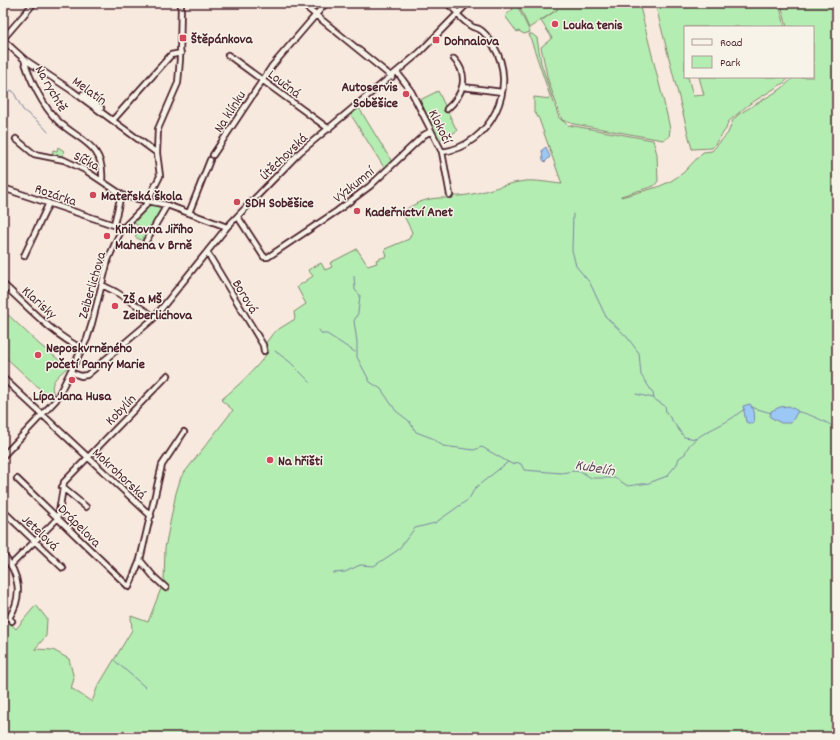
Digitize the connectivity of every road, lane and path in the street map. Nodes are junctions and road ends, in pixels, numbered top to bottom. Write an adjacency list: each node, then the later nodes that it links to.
1 (34, 3): 9 (street)
2 (181, 3): 10 (street, Zeiberlichova)
3 (301, 3): 7 (street)
4 (326, 3): 7 (street, Na klínku)
5 (448, 3): 8 (street)
6 (468, 3): 8 (street, Útěchovská)
7 (316, 14): 15 (street); 16 (street, Na klínku)
8 (458, 14): 14 (street, Útěchovská); 18 (street)
9 (3, 40): 12 (street, Melatín)
10 (181, 53): 22 (street); 27 (street, Zeiberlichova)
11 (228, 55): 16 (street, Loučná)
12 (24, 59): 21 (street, Melatín); 30 (street, Na rychtě)
13 (454, 59): 17 (street)
14 (397, 72): 15 (street, Útěchovská); 24 (street, Klokočí)
15 (392, 77): 23 (street, Útěchovská)
16 (263, 79): 23 (street, Loučná); 28 (street, Na klínku)
17 (463, 87): 18 (street); 20 (street)
18 (502, 92): 26 (street)
19 (83, 94): 21 (street, Melatín)
20 (448, 109)
21 (106, 115): 22 (street, Melatín)
22 (113, 120): 27 (street, Melatín)
23 (329, 128): 38 (street, Útěchovská)
24 (431, 131): 26 (street, Klokočí); 38 (street, Výzkumní)
25 (16, 139): 30 (street, Síčka)
26 (442, 152): 33 (street, Klokočí)
27 (157, 153): 34 (street, Zeiberlichova)
28 (214, 155)
29 (210, 160): 37 (street)
30 (102, 181): 32 (street, Síčka)
31 (3, 189): 35 (street, Rozárka)
32 (120, 194): 34 (street, Síčka); 39 (street)
33 (450, 195)
34 (148, 201): 36 (street, Síčka); 41 (street, Zeiberlichova)
35 (49, 203): 39 (street, Rozárka); 44 (street)
36 (167, 205): 37 (street, Síčka); 42 (street)
37 (189, 213): 40 (street, Síčka)
38 (238, 217): 40 (street, Útěchovská)
39 (114, 224): 41 (street, Rozárka)
40 (227, 227): 43 (street, Útěchovská)
41 (123, 228): 46 (street, Zeiberlichova)
42 (146, 241)
43 (207, 252): 47 (street, Útěchovská); 49 (street, Borová)
44 (24, 256)
45 (3, 284): 48 (street, Klarisky)
46 (102, 285): 47 (street); 48 (street, Zeiberlichova)
47 (155, 317): 50 (street, Útěchovská)
48 (82, 348): 50 (street, Zeiberlichova)
49 (264, 351)
50 (70, 372): 53 (street, Zeiberlichova)
51 (168, 375): 56 (street, Kobylín)
52 (3, 378): 53 (street, Mokrohorská)
53 (43, 414): 55 (street, Zeiberlichova); 56 (street, Mokrohorská)
54 (184, 432): 61 (street)
55 (3, 456)
56 (88, 458): 58 (street, Kobylín); 61 (street, Mokrohorská)
57 (17, 479): 62 (street, Drápelova)
58 (62, 487): 59 (street); 62 (street)
59 (86, 507)
60 (3, 511): 63 (street, Jetelová)
61 (151, 516): 65 (street, Mokrohorská)
62 (58, 518): 63 (street); 68 (street, Drápelova)
63 (34, 541): 66 (street); 67 (street, Jetelová)
64 (3, 555): 66 (street)
65 (140, 560): 68 (street, Mokrohorská); 69 (street)
66 (12, 564): 70 (street)
67 (63, 568)
68 (129, 587)
69 (166, 588)
70 (8, 620)

